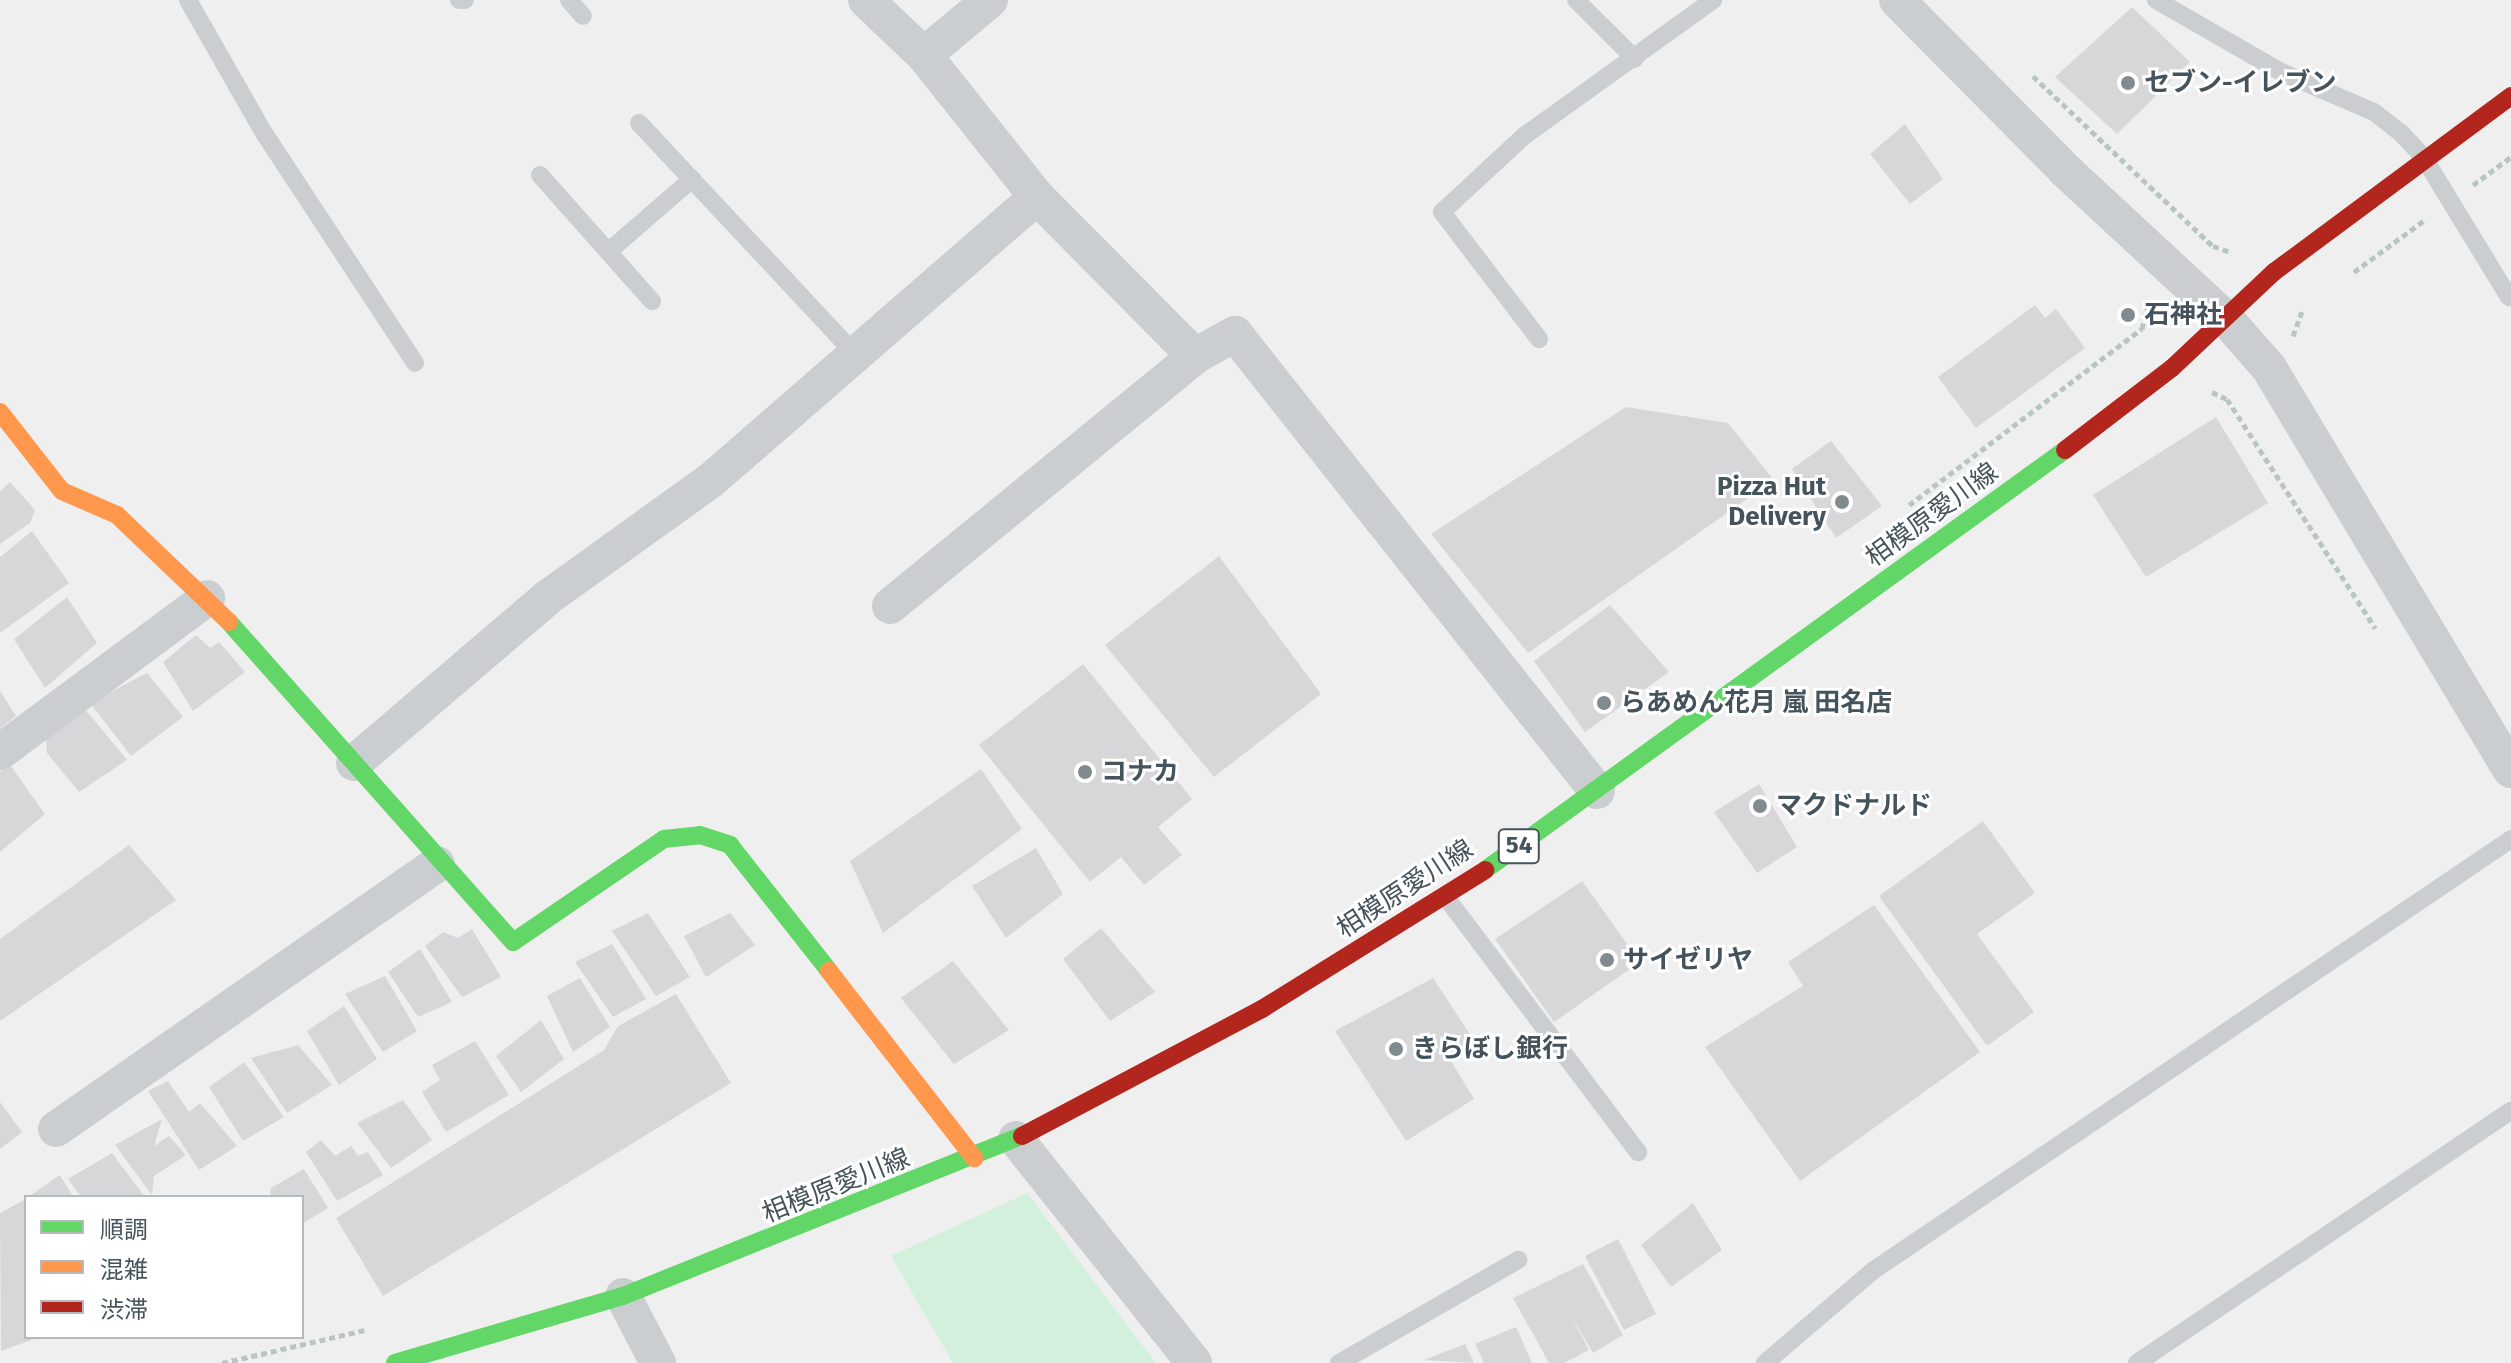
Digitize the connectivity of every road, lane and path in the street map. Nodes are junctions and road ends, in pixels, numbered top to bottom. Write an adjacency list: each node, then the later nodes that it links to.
1 (188, 0): 35 (lane)
2 (459, 0): 3 (lane)
3 (465, 0)
4 (569, 0): 11 (lane)
5 (866, 0): 12 (street)
6 (990, 0): 12 (street)
7 (1576, 0): 13 (lane)
8 (1713, 0): 13 (lane)
9 (1897, 0): 30 (street)
10 (2156, 0): 18 (lane)
11 (583, 16)
12 (924, 55): 21 (street)
13 (1635, 59): 31 (lane)
14 (2030, 73): 23 (path)
15 (2511, 96): 18 (main road, 相模原愛川線 / 54)
16 (639, 123): 20 (lane)
17 (2511, 157): 22 (path)
18 (2424, 158): 22 (lane); 30 (main road, 相模原愛川線 / 54)
19 (540, 175): 24 (lane)
20 (692, 179): 24 (lane); 33 (lane)
21 (1037, 197): 33 (street); 34 (street)
22 (2451, 201): 25 (path); 27 (lane)
23 (2213, 246)
24 (609, 251): 29 (lane)
25 (2339, 282)
26 (2147, 296): 38 (path)
27 (2509, 297)
28 (2315, 300): 32 (path)
29 (652, 301)
30 (2227, 320): 44 (street); 45 (main road, 相模原愛川線 / 54)
31 (1539, 339)
32 (2296, 349)
33 (853, 352): 43 (street)
34 (1195, 356): 40 (street); 45 (street)
35 (415, 363)
36 (2227, 399): 41 (path)
37 (0, 412): 39 (main road)
38 (1902, 511)
39 (207, 598): 42 (street); 43 (main road)
40 (890, 606)
41 (2380, 636)
42 (0, 752)
43 (354, 763): 47 (main road)
44 (2511, 770)
45 (1597, 791): 48 (main road, 相模原愛川線 / 54)
46 (2511, 839): 62 (lane)
47 (437, 864): 50 (street); 53 (main road)
48 (1445, 896): 51 (main road, 相模原愛川線 / 54); 52 (lane)
49 (2511, 1111): 63 (lane)
50 (56, 1129)
51 (1016, 1139): 53 (main road, 相模原愛川線 / 54); 60 (street)
52 (1638, 1152)
53 (974, 1158): 55 (main road, 相模原愛川線 / 54)
54 (1518, 1260): 61 (lane)
55 (623, 1296): 58 (main road, 相模原愛川線 / 54); 59 (street)
56 (375, 1328): 57 (path)
57 (222, 1363)
58 (395, 1363)
59 (658, 1363)
60 (1194, 1363)
61 (1339, 1363)
62 (1765, 1363)
63 (2137, 1363)

